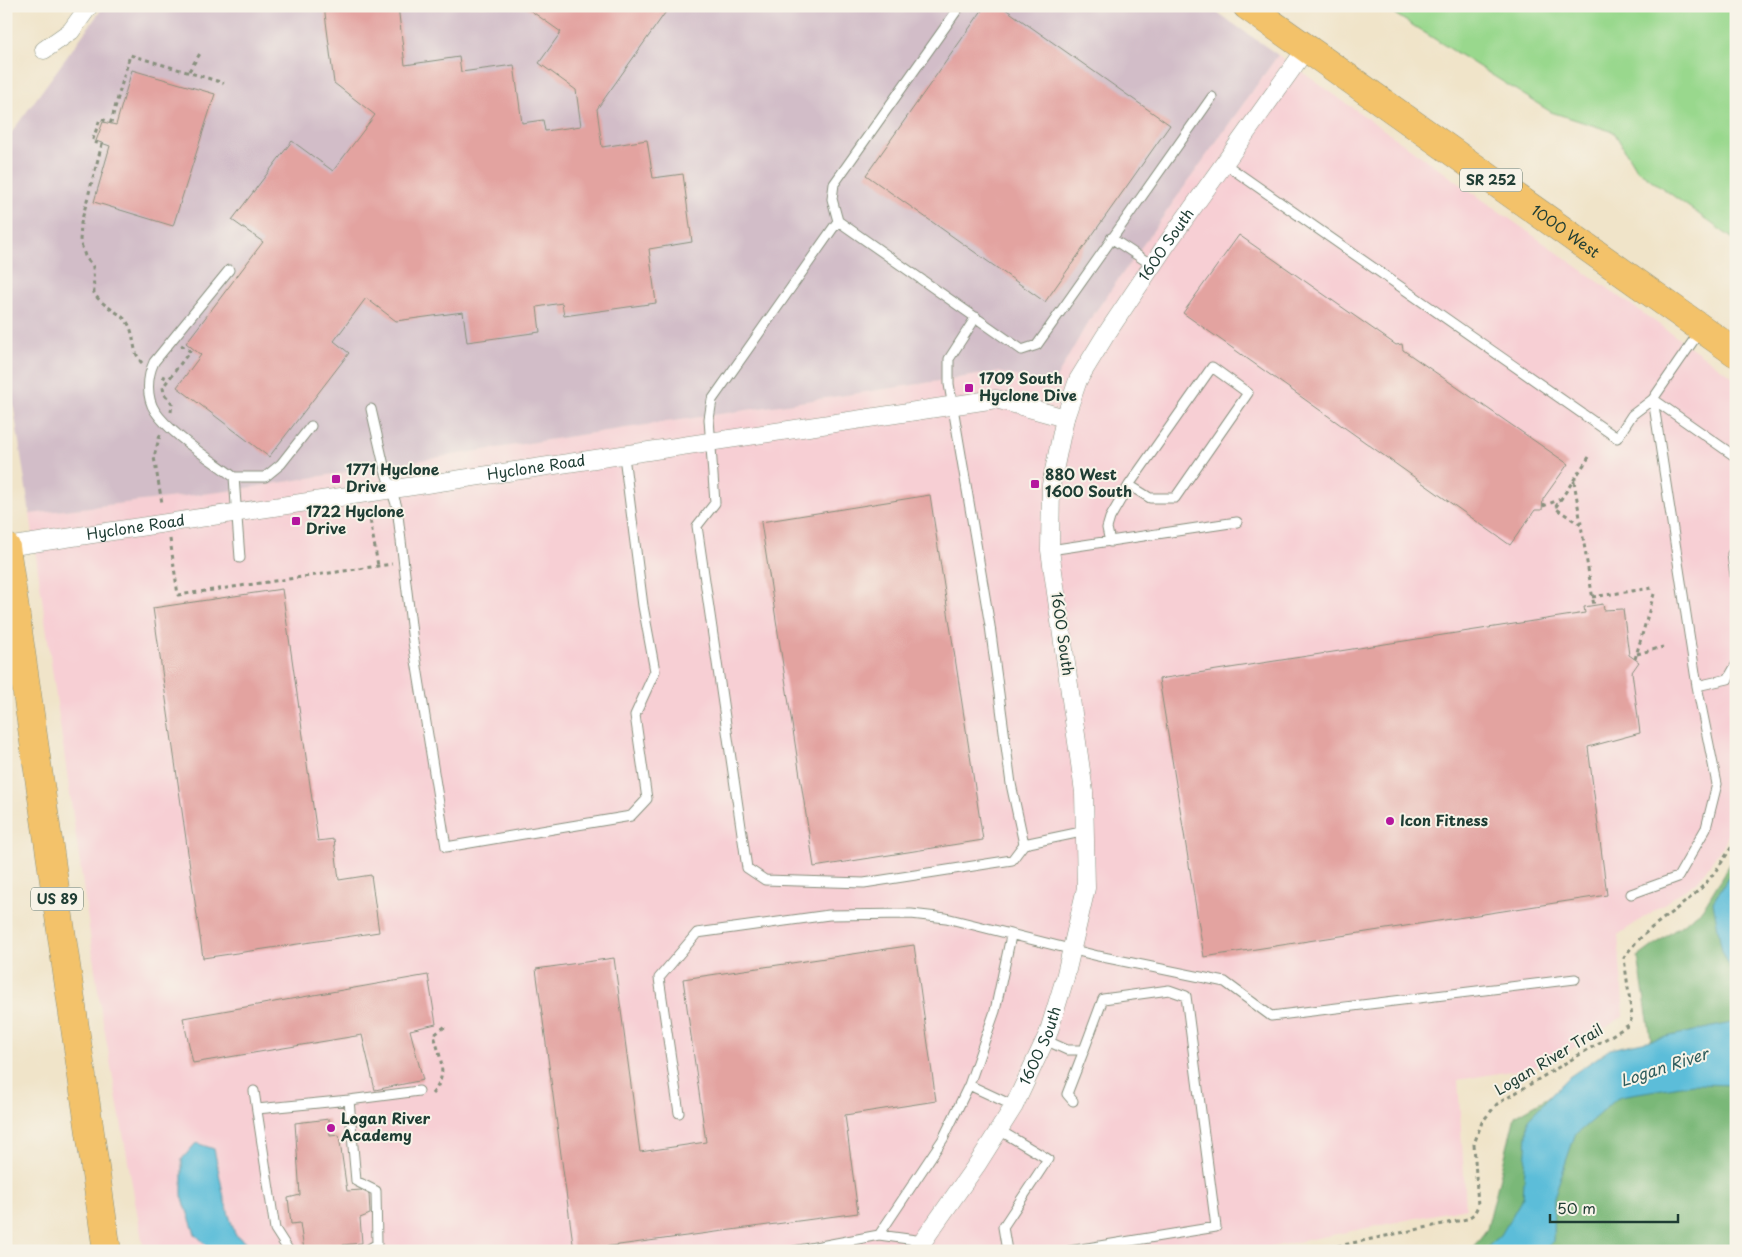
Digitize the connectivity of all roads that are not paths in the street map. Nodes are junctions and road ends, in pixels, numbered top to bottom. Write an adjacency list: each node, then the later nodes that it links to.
1 (89, 6): 5 (street)
2 (960, 6): 8 (lane)
3 (1247, 6): 4 (main road, 1000 West / SR 252)
4 (1306, 49): 7 (street, 1600 South); 13 (main road, 1000 West / SR 252)
5 (44, 50)
6 (1212, 97): 9 (lane)
7 (1224, 164): 10 (street, 1600 South); 15 (lane)
8 (838, 221): 12 (lane); 20 (lane)
9 (1112, 238): 10 (lane); 12 (lane)
10 (1152, 265): 18 (street, 1600 South)
11 (228, 270): 23 (lane)
12 (976, 317): 16 (lane)
13 (1701, 329): 14 (main road, 1000 West / SR 252); 15 (lane)
14 (1736, 353)
15 (1653, 399): 22 (lane); 35 (lane)
16 (954, 406): 18 (street, Hyclone Road); 20 (street, Hyclone Road); 37 (lane)
17 (371, 409): 25 (lane)
18 (1065, 418): 31 (street, 1600 South)
19 (311, 426): 23 (lane)
20 (711, 441): 21 (street, Hyclone Road); 37 (lane)
21 (624, 456): 25 (street, Hyclone Road); 25 (lane)
22 (1736, 457)
23 (234, 477): 26 (lane)
24 (1130, 485): 24 (lane); 28 (lane)
25 (392, 490): 26 (street, Hyclone Road)
26 (235, 512): 29 (street, Hyclone Road); 32 (lane)
27 (1237, 522): 28 (lane)
28 (1110, 542): 31 (lane)
29 (6, 547): 56 (main road, US 89)
30 (1736, 548): 33 (lane)
31 (1050, 550): 36 (street, 1600 South)
32 (240, 558)
33 (1736, 582)
34 (1736, 665): 35 (lane)
35 (1697, 686): 38 (lane)
36 (1087, 831): 37 (lane); 40 (street, 1600 South)
37 (1024, 844)
38 (1631, 894)
39 (1010, 936): 40 (lane); 44 (lane); 51 (lane)
40 (1072, 950): 41 (lane); 42 (street, 1600 South)
41 (1575, 979)
42 (1045, 1040): 43 (lane); 49 (street, 1600 South)
43 (1084, 1050): 48 (lane); 61 (lane)
44 (969, 1085): 49 (lane); 53 (lane)
45 (254, 1091): 50 (lane)
46 (419, 1091): 47 (lane)
47 (349, 1100): 50 (lane); 58 (lane)
48 (1073, 1101)
49 (1014, 1106): 52 (street, 1600 South)
50 (257, 1109): 57 (lane)
51 (679, 1113)
52 (999, 1130): 54 (street, 1600 South); 60 (lane)
53 (879, 1235): 54 (lane); 55 (lane)
54 (920, 1246)
55 (805, 1250): 59 (lane)
56 (107, 1251)
57 (289, 1251)
58 (366, 1251)
59 (794, 1251)
60 (1007, 1251)
61 (1069, 1251)

